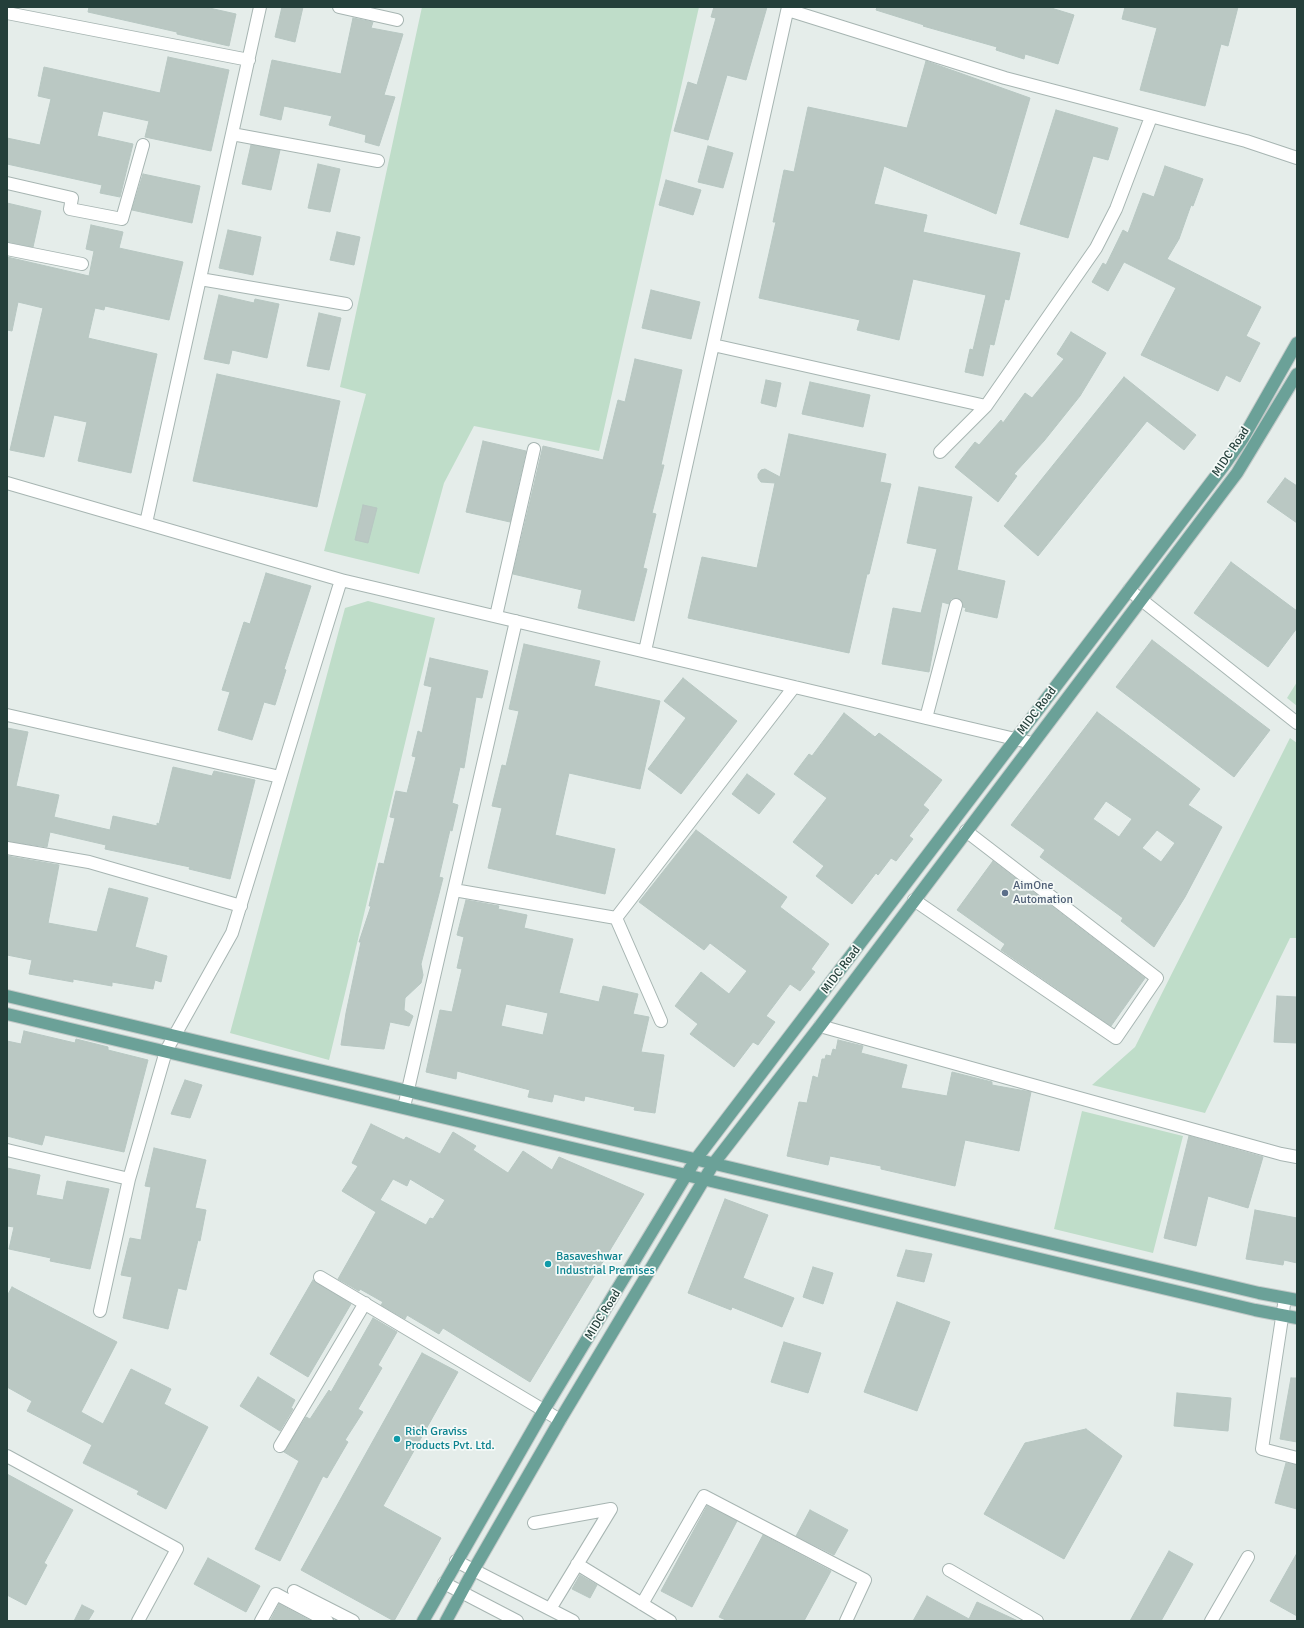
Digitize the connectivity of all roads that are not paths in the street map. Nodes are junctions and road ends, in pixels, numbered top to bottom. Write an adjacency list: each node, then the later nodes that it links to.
1 (260, 7): 6 (street)
2 (339, 7): 5 (street)
3 (788, 8): 7 (street); 18 (street)
4 (7, 13): 6 (street)
5 (397, 20)
6 (248, 60): 8 (street)
7 (1151, 117): 10 (street); 20 (street)
8 (232, 134): 11 (street); 15 (street)
9 (143, 145): 12 (street)
10 (1297, 158)
11 (378, 161)
12 (7, 183)
13 (7, 249): 14 (street)
14 (82, 264)
15 (200, 279): 16 (street); 24 (street)
16 (346, 304)
17 (1297, 343): 26 (main road, MIDC Road)
18 (713, 345): 20 (street); 31 (street)
19 (1297, 374): 27 (main road, MIDC Road)
20 (986, 406): 22 (street)
21 (534, 449): 29 (street)
22 (940, 452)
23 (7, 483): 24 (street)
24 (146, 523): 25 (street)
25 (341, 580): 29 (street); 38 (street)
26 (1129, 590): 27 (street); 36 (main road, MIDC Road)
27 (1141, 599): 35 (street); 37 (main road, MIDC Road)
28 (956, 605): 34 (street)
29 (496, 616): 30 (street)
30 (516, 621): 31 (street); 41 (street)
31 (645, 651): 32 (street)
32 (794, 687): 34 (street); 44 (street)
33 (7, 715): 38 (street)
34 (926, 718): 36 (street)
35 (1297, 723)
36 (1015, 739): 37 (street); 55 (main road, MIDC Road)
37 (1032, 743): 39 (main road, MIDC Road)
38 (280, 777): 43 (street)
39 (966, 831): 42 (main road, MIDC Road); 42 (street)
40 (7, 848): 43 (street)
41 (454, 890): 44 (street); 51 (street)
42 (914, 900): 48 (main road, MIDC Road)
43 (240, 906): 49 (street)
44 (616, 918): 47 (street)
45 (7, 996): 49 (main road)
46 (7, 1014): 50 (main road)
47 (661, 1022)
48 (820, 1026): 54 (street); 56 (main road, MIDC Road)
49 (176, 1036): 50 (street); 51 (main road)
50 (166, 1051): 52 (main road); 58 (street)
51 (408, 1090): 52 (street); 55 (main road)
52 (404, 1107): 57 (main road)
53 (7, 1150): 58 (street)
54 (1297, 1157)
55 (696, 1159): 56 (main road); 57 (main road, MIDC Road)
56 (714, 1163): 59 (main road, MIDC Road); 63 (main road)
57 (686, 1174): 59 (main road); 60 (main road, MIDC Road)
58 (129, 1179): 65 (street)
59 (704, 1179): 61 (main road, MIDC Road); 66 (main road)
60 (640, 1254): 61 (main road); 68 (main road, MIDC Road)
61 (654, 1262): 69 (main road, MIDC Road)
62 (320, 1276): 64 (street)
63 (1291, 1299): 66 (street)
64 (365, 1303): 68 (street); 70 (street)
65 (100, 1311)
66 (1283, 1315): 67 (main road); 72 (street)
67 (1297, 1318)
68 (544, 1410): 69 (street); 75 (main road, MIDC Road)
69 (560, 1420): 78 (main road, MIDC Road)
70 (280, 1446)
71 (7, 1456): 84 (street)
72 (1297, 1458)
73 (534, 1522): 76 (street)
74 (1248, 1557): 95 (street)
75 (456, 1560): 78 (street); 79 (main road, MIDC Road)
76 (578, 1564): 82 (street); 83 (street)
77 (949, 1570): 94 (street)
78 (473, 1571): 81 (main road, MIDC Road); 83 (street)
79 (444, 1582): 81 (street); 88 (main road, MIDC Road)
80 (294, 1591): 87 (street)
81 (462, 1592): 89 (main road, MIDC Road); 90 (street)
82 (642, 1604): 92 (street); 93 (street)
83 (550, 1609): 91 (street)
84 (138, 1621)
85 (261, 1621): 86 (street)
86 (327, 1621)
87 (353, 1621)
88 (423, 1621)
89 (446, 1621)
90 (517, 1621)
91 (573, 1621)
92 (670, 1621)
93 (846, 1621)
94 (1037, 1621)
95 (1211, 1621)

